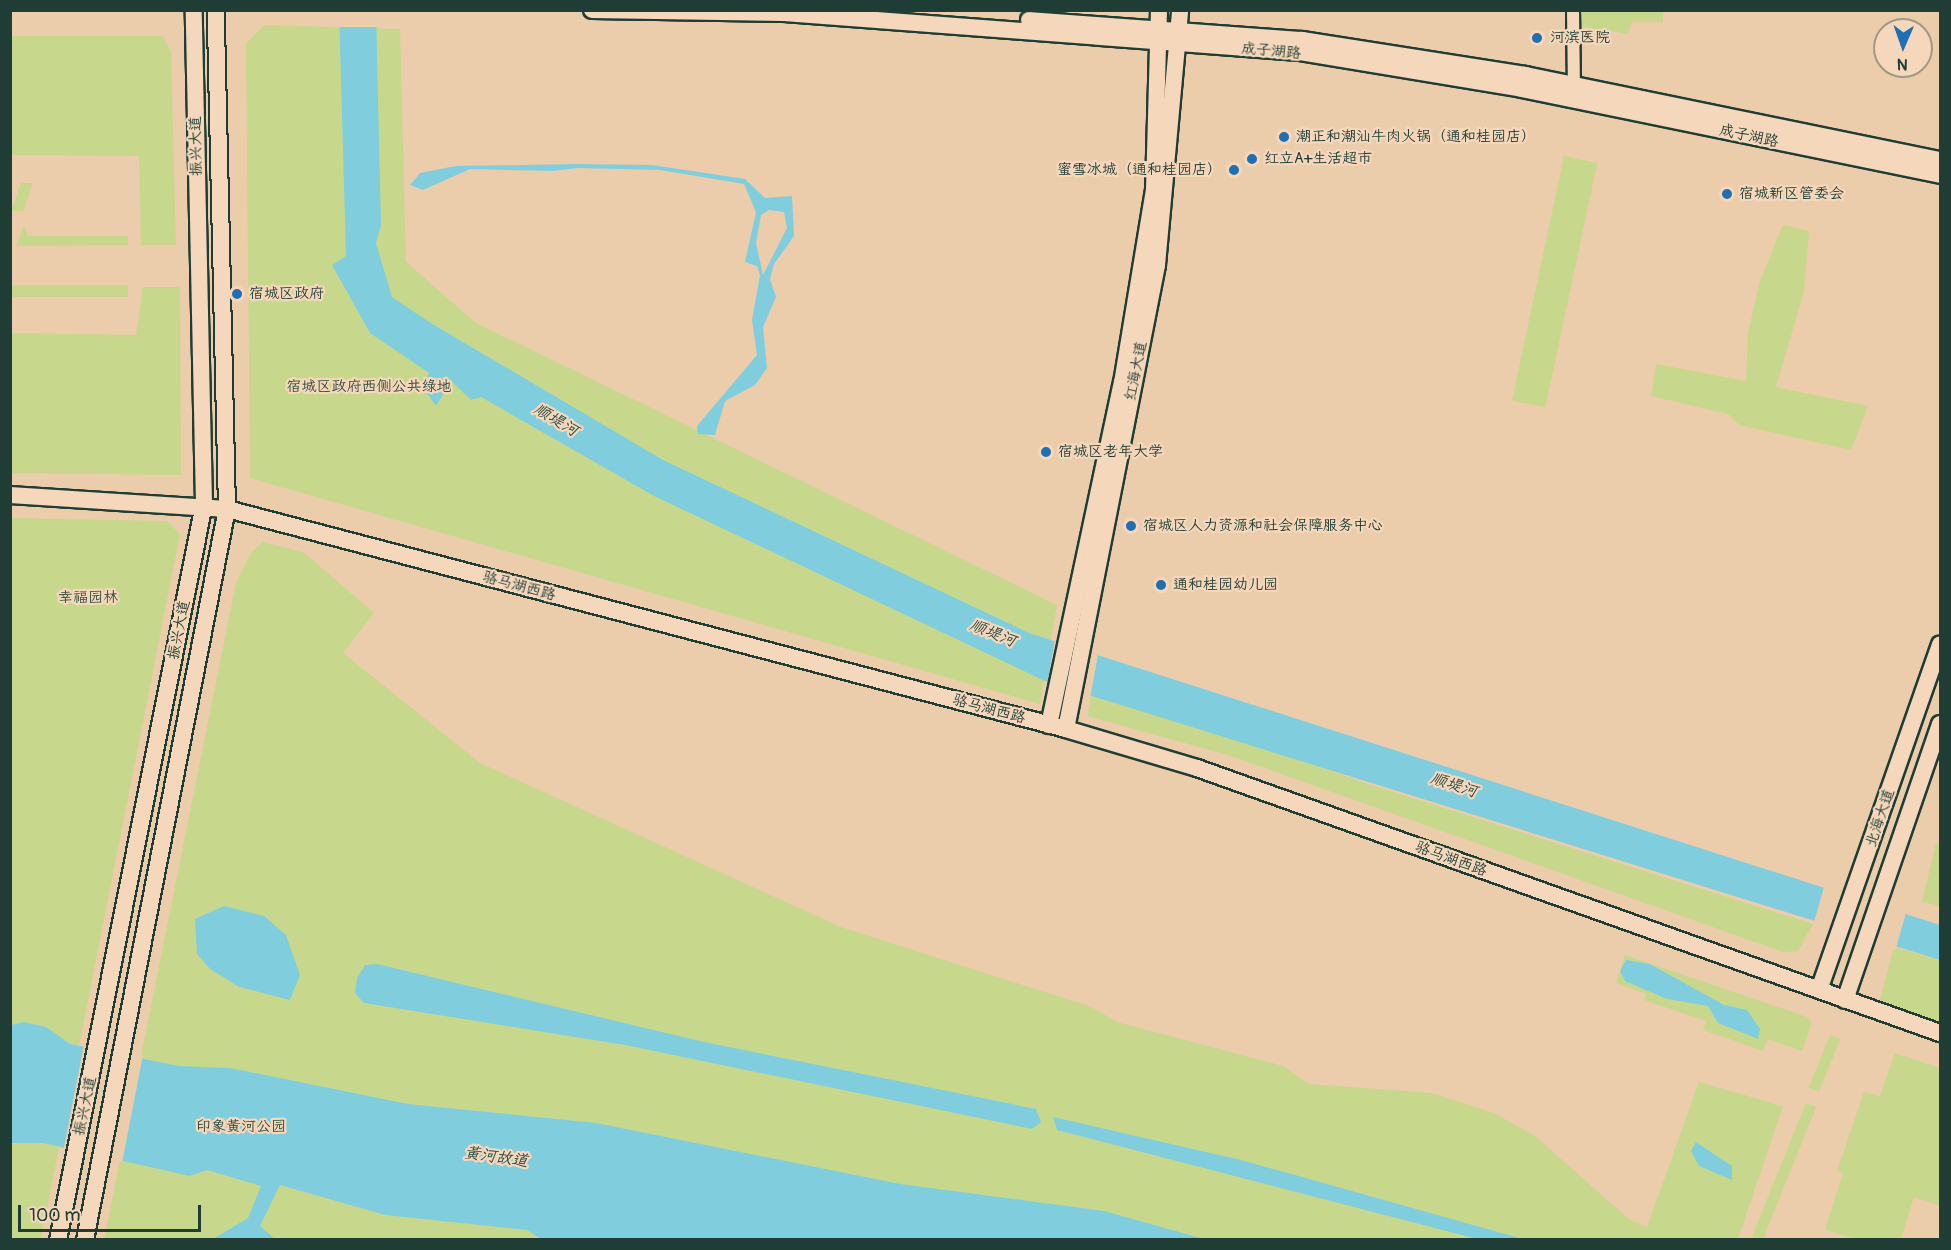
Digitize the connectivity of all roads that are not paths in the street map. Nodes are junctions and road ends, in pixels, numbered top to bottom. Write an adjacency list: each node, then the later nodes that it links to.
1 (194, 10): 14 (street, 振兴大道)
2 (216, 10): 15 (street, 振兴大道)
3 (592, 10): 8 (street, 成子湖路)
4 (893, 10): 8 (street, 成子湖路)
5 (1159, 10): 8 (street, 红海大道)
6 (1180, 10): 9 (street, 红海大道)
7 (1573, 10): 10 (street)
8 (1159, 36): 9 (street, 成子湖路); 18 (street, 红海大道)
9 (1180, 37): 10 (street, 成子湖路); 19 (street, 红海大道)
10 (1574, 92): 11 (street, 成子湖路); 12 (street, 成子湖路)
11 (1941, 160)
12 (1941, 175)
13 (10, 495): 14 (street, 骆马湖西路)
14 (204, 504): 15 (street, 骆马湖西路); 23 (street, 振兴大道)
15 (227, 509): 18 (street, 骆马湖西路); 24 (street, 振兴大道)
16 (1941, 645): 20 (street, 北海大道)
17 (1941, 724): 21 (street, 北海大道)
18 (1049, 725): 19 (street, 骆马湖西路)
19 (1066, 729): 20 (street, 骆马湖西路)
20 (1819, 990): 21 (street, 骆马湖西路)
21 (1845, 1000): 22 (street, 骆马湖西路)
22 (1941, 1033)
23 (58, 1239)
24 (85, 1239)

